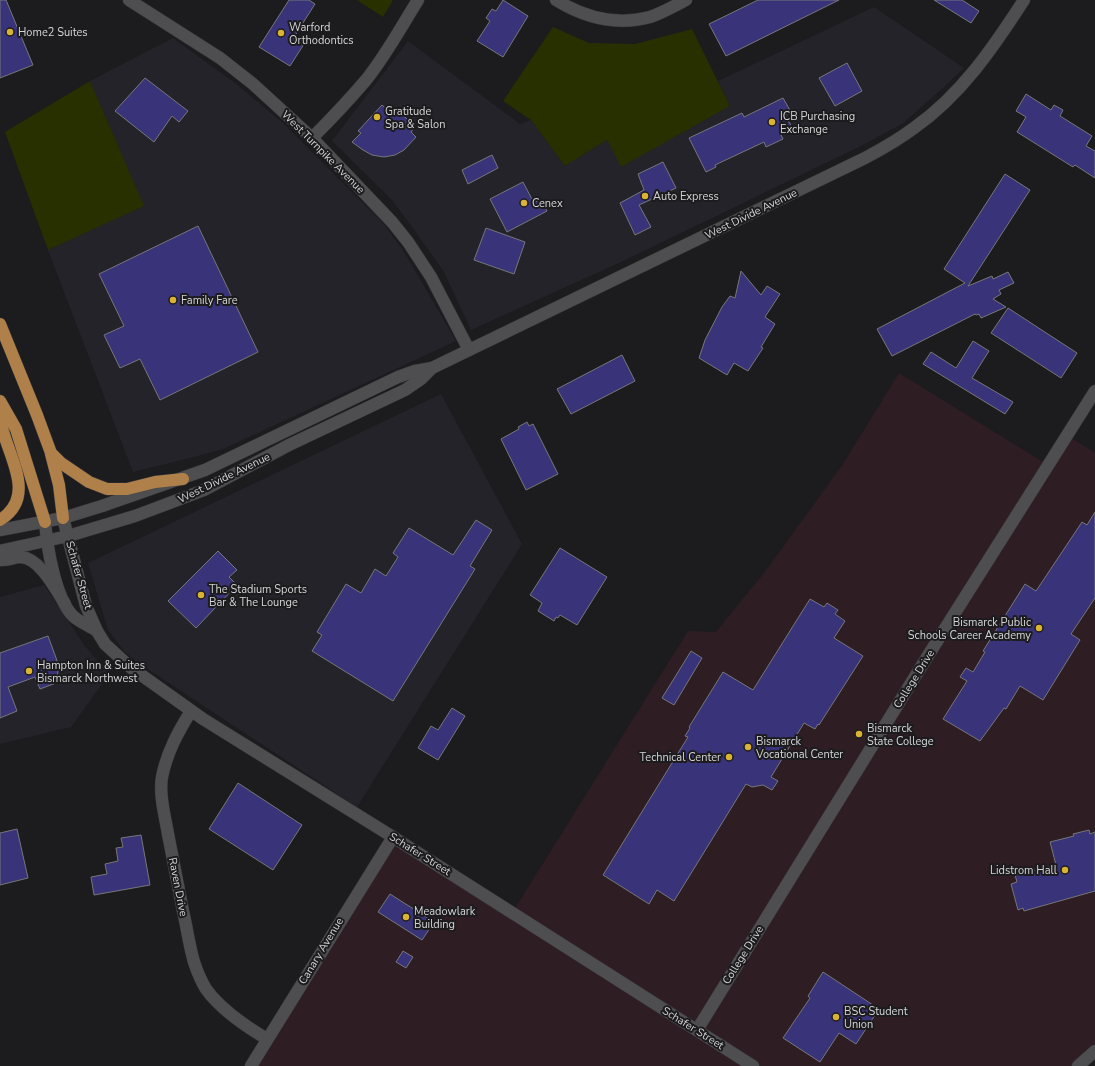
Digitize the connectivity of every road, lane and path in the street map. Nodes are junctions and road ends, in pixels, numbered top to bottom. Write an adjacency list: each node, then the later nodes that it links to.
1 (129, 0): 6 (street, West Turnpike Avenue)
2 (418, 0): 6 (street)
3 (556, 0): 4 (street)
4 (686, 0)
5 (1024, 0): 8 (street, West Divide Avenue)
6 (312, 138): 8 (street, West Turnpike Avenue)
7 (0, 324): 12 (highway)
8 (469, 350): 9 (street, West Divide Avenue)
9 (432, 368): 13 (street, West Divide Avenue); 18 (street, West Divide Avenue)
10 (1095, 391): 26 (street, College Drive)
11 (1, 402): 15 (highway); 16 (highway)
12 (51, 454): 13 (highway); 14 (highway)
13 (183, 478): 14 (street, West Divide Avenue)
14 (63, 518): 16 (street, West Divide Avenue); 18 (street, Schafer Street)
15 (0, 520)
16 (45, 522): 17 (street, West Divide Avenue); 19 (street, Schafer Street)
17 (0, 530)
18 (68, 536): 19 (street, West Divide Avenue); 23 (street, Schafer Street)
19 (46, 542): 20 (street, West Divide Avenue); 22 (street, Schafer Street)
20 (0, 551)
21 (0, 560): 22 (street)
22 (65, 604): 23 (street, Schafer Street)
23 (97, 630): 24 (street, Schafer Street)
24 (191, 711): 25 (street, Schafer Street); 27 (street, Raven Drive)
25 (393, 837): 26 (street, Schafer Street); 27 (street, Canary Avenue)
26 (697, 1030): 30 (street, Schafer Street)
27 (267, 1039): 29 (street, Canary Avenue)
28 (1095, 1051): 31 (street)
29 (251, 1066)
30 (753, 1066)
31 (1078, 1066)

